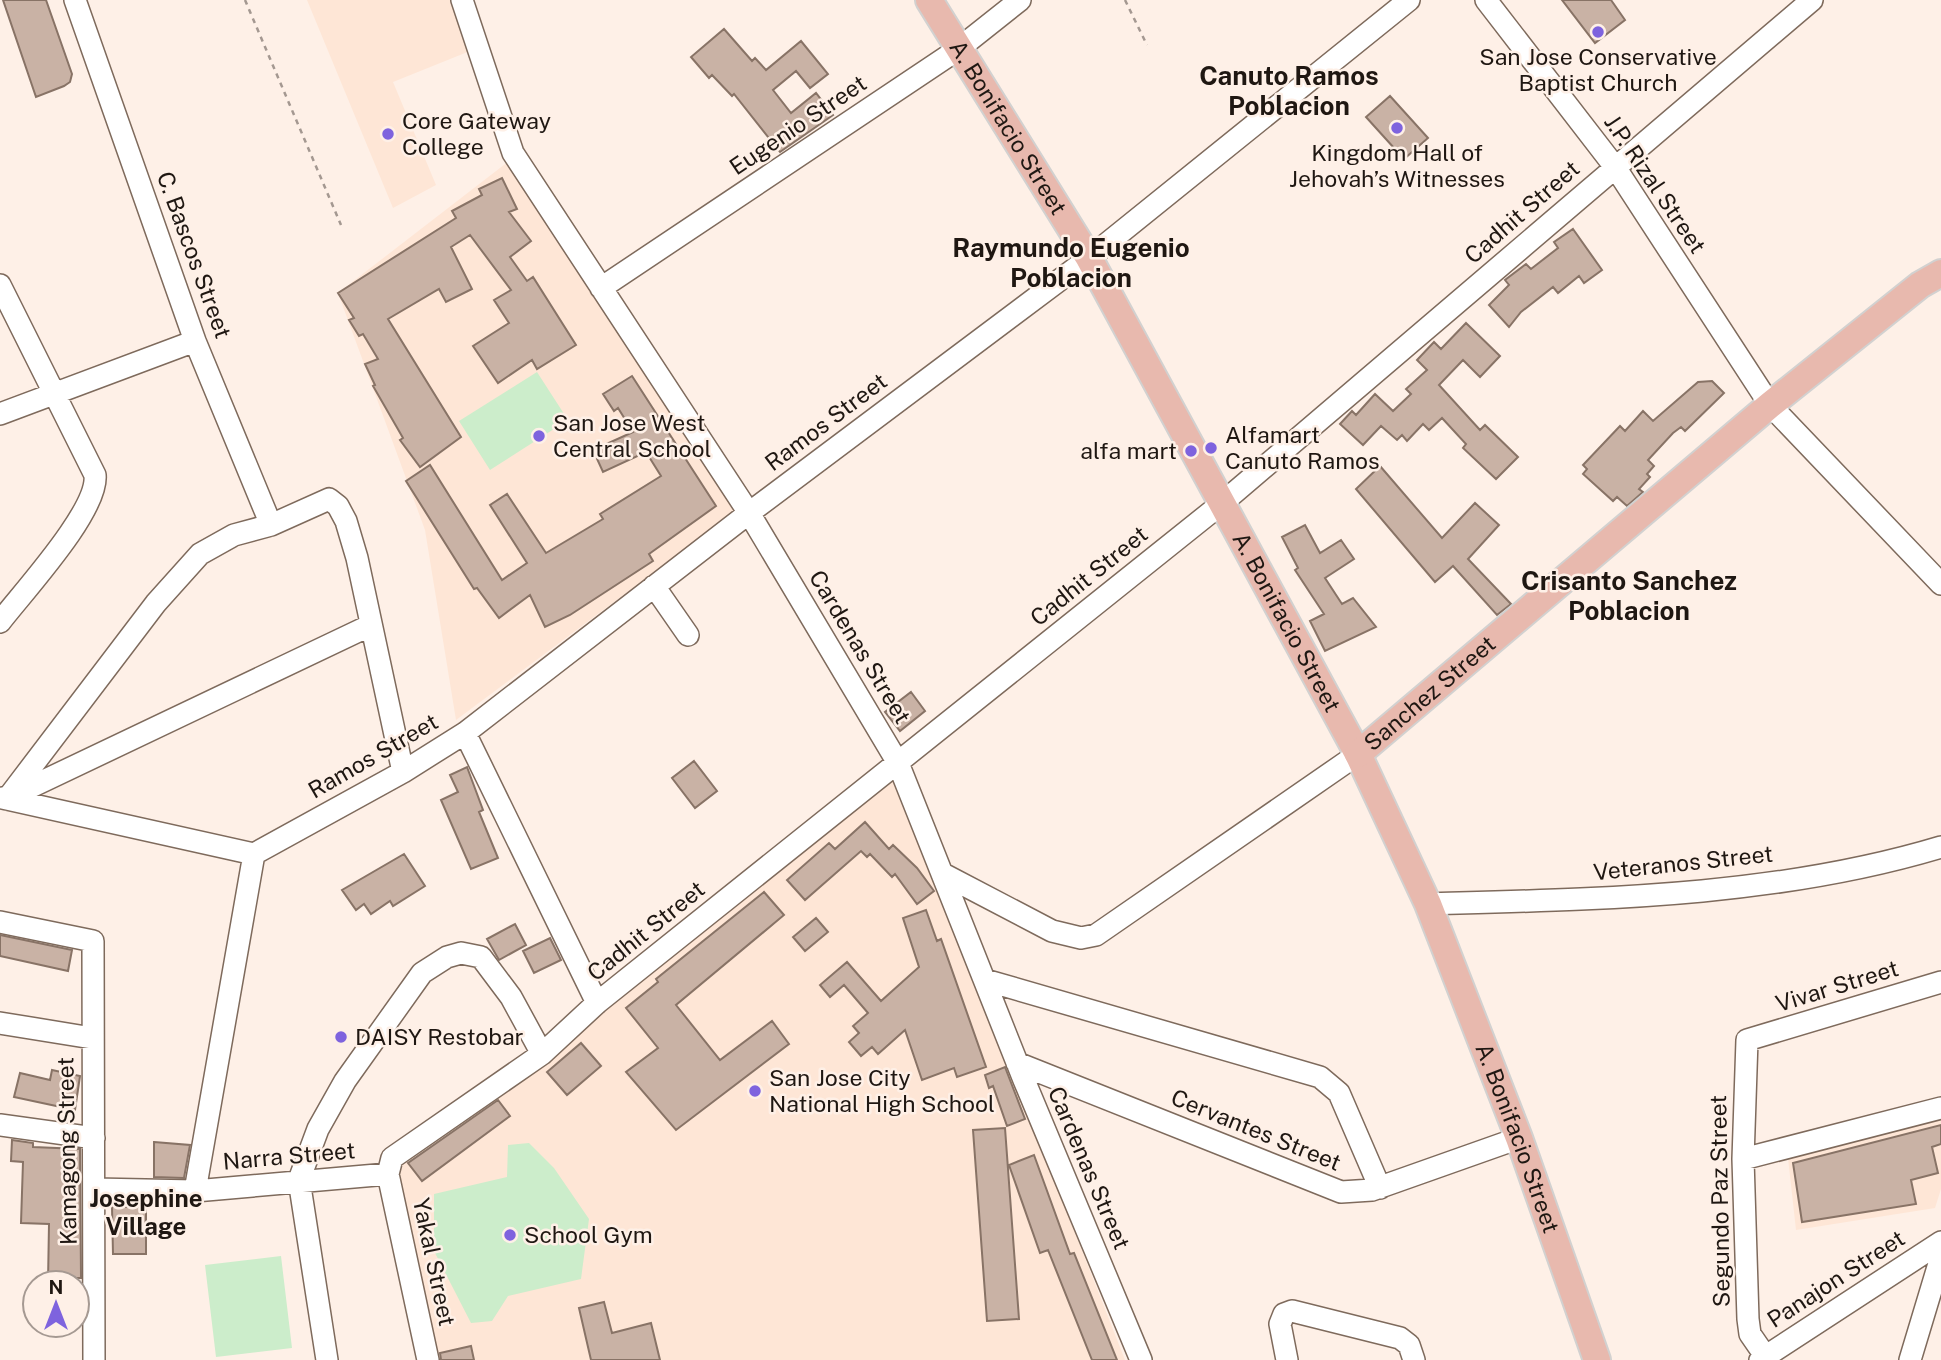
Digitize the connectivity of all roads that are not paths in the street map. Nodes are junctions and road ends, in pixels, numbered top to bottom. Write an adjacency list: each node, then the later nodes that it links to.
1 (75, 0): 14 (street, C. Bascos Street)
2 (462, 0): 13 (street, Cardenas Street)
3 (929, 0): 8 (main road, A. Bonifacio Street)
4 (1020, 0): 8 (street, Eugenio Street)
5 (1409, 0): 10 (street, Ramos Street)
6 (1486, 0): 9 (street, J.P. Rizal Street)
7 (1812, 0): 9 (street, Cadhit Street)
8 (957, 50): 10 (main road, A. Bonifacio Street); 13 (street, Eugenio Street)
9 (1615, 167): 16 (street, J.P. Rizal Street); 18 (street, Cadhit Street)
10 (1089, 258): 18 (main road, A. Bonifacio Street); 19 (street, Ramos Street)
11 (1941, 273): 16 (main road, Sanchez Street)
12 (0, 285): 15 (street)
13 (601, 288): 19 (street, Cardenas Street)
14 (195, 341): 15 (street); 20 (street, C. Bascos Street)
15 (54, 393): 17 (street); 23 (street)
16 (1770, 404): 21 (street, J.P. Rizal Street); 27 (main road, Sanchez Street)
17 (0, 414)
18 (1221, 504): 27 (main road, A. Bonifacio Street); 28 (street, Cadhit Street)
19 (748, 513): 22 (street, Ramos Street); 28 (street, Cardenas Street)
20 (271, 525): 24 (street); 30 (street)
21 (1941, 584)
22 (654, 586): 25 (street); 26 (street, Ramos Street)
23 (0, 622)
24 (370, 625): 29 (street); 30 (street)
25 (688, 635)
26 (466, 733): 29 (street, Ramos Street); 38 (street)
27 (1358, 754): 33 (street, Sanchez Street); 34 (main road, A. Bonifacio Street)
28 (898, 763): 33 (street, Cardenas Street); 38 (street, Cadhit Street)
29 (403, 772): 32 (street, Ramos Street)
30 (4, 798): 32 (street)
31 (1941, 847): 34 (street, Veteranos Street)
32 (254, 854): 53 (street)
33 (945, 875): 36 (street, Cardenas Street)
34 (1428, 905): 47 (main road, A. Bonifacio Street)
35 (0, 922): 40 (street, Kamagong Street)
36 (985, 980): 43 (street, Cardenas Street); 51 (street)
37 (1941, 982): 41 (street, Vivar Street)
38 (597, 1003): 42 (street, Cadhit Street)
39 (0, 1023): 40 (street)
40 (92, 1038): 46 (street, Kamagong Street)
41 (1747, 1040): 48 (street, Segundo Paz Street)
42 (542, 1054): 49 (street, Cadhit Street); 50 (street)
43 (1017, 1063): 51 (street, Cervantes Street); 60 (street, Cardenas Street)
44 (1941, 1108): 48 (street)
45 (0, 1125): 46 (street)
46 (94, 1138): 52 (street, Kamagong Street)
47 (1519, 1138): 51 (street, Cervantes Street); 63 (main road, A. Bonifacio Street)
48 (1742, 1159): 56 (street, Segundo Paz Street)
49 (388, 1174): 50 (street, Narra Street); 59 (street, Yakal Street)
50 (299, 1180): 53 (street, Narra Street); 58 (street)
51 (1380, 1188)
52 (95, 1189): 53 (street, Narra Street); 57 (street, Kamagong Street)
53 (195, 1191)
54 (1941, 1242): 56 (street, Panajon Street)
55 (1941, 1257): 64 (street)
56 (1765, 1359)
57 (94, 1360)
58 (327, 1360)
59 (428, 1360)
60 (1141, 1360)
61 (1287, 1360): 62 (street)
62 (1414, 1360)
63 (1597, 1360)
64 (1910, 1360)

